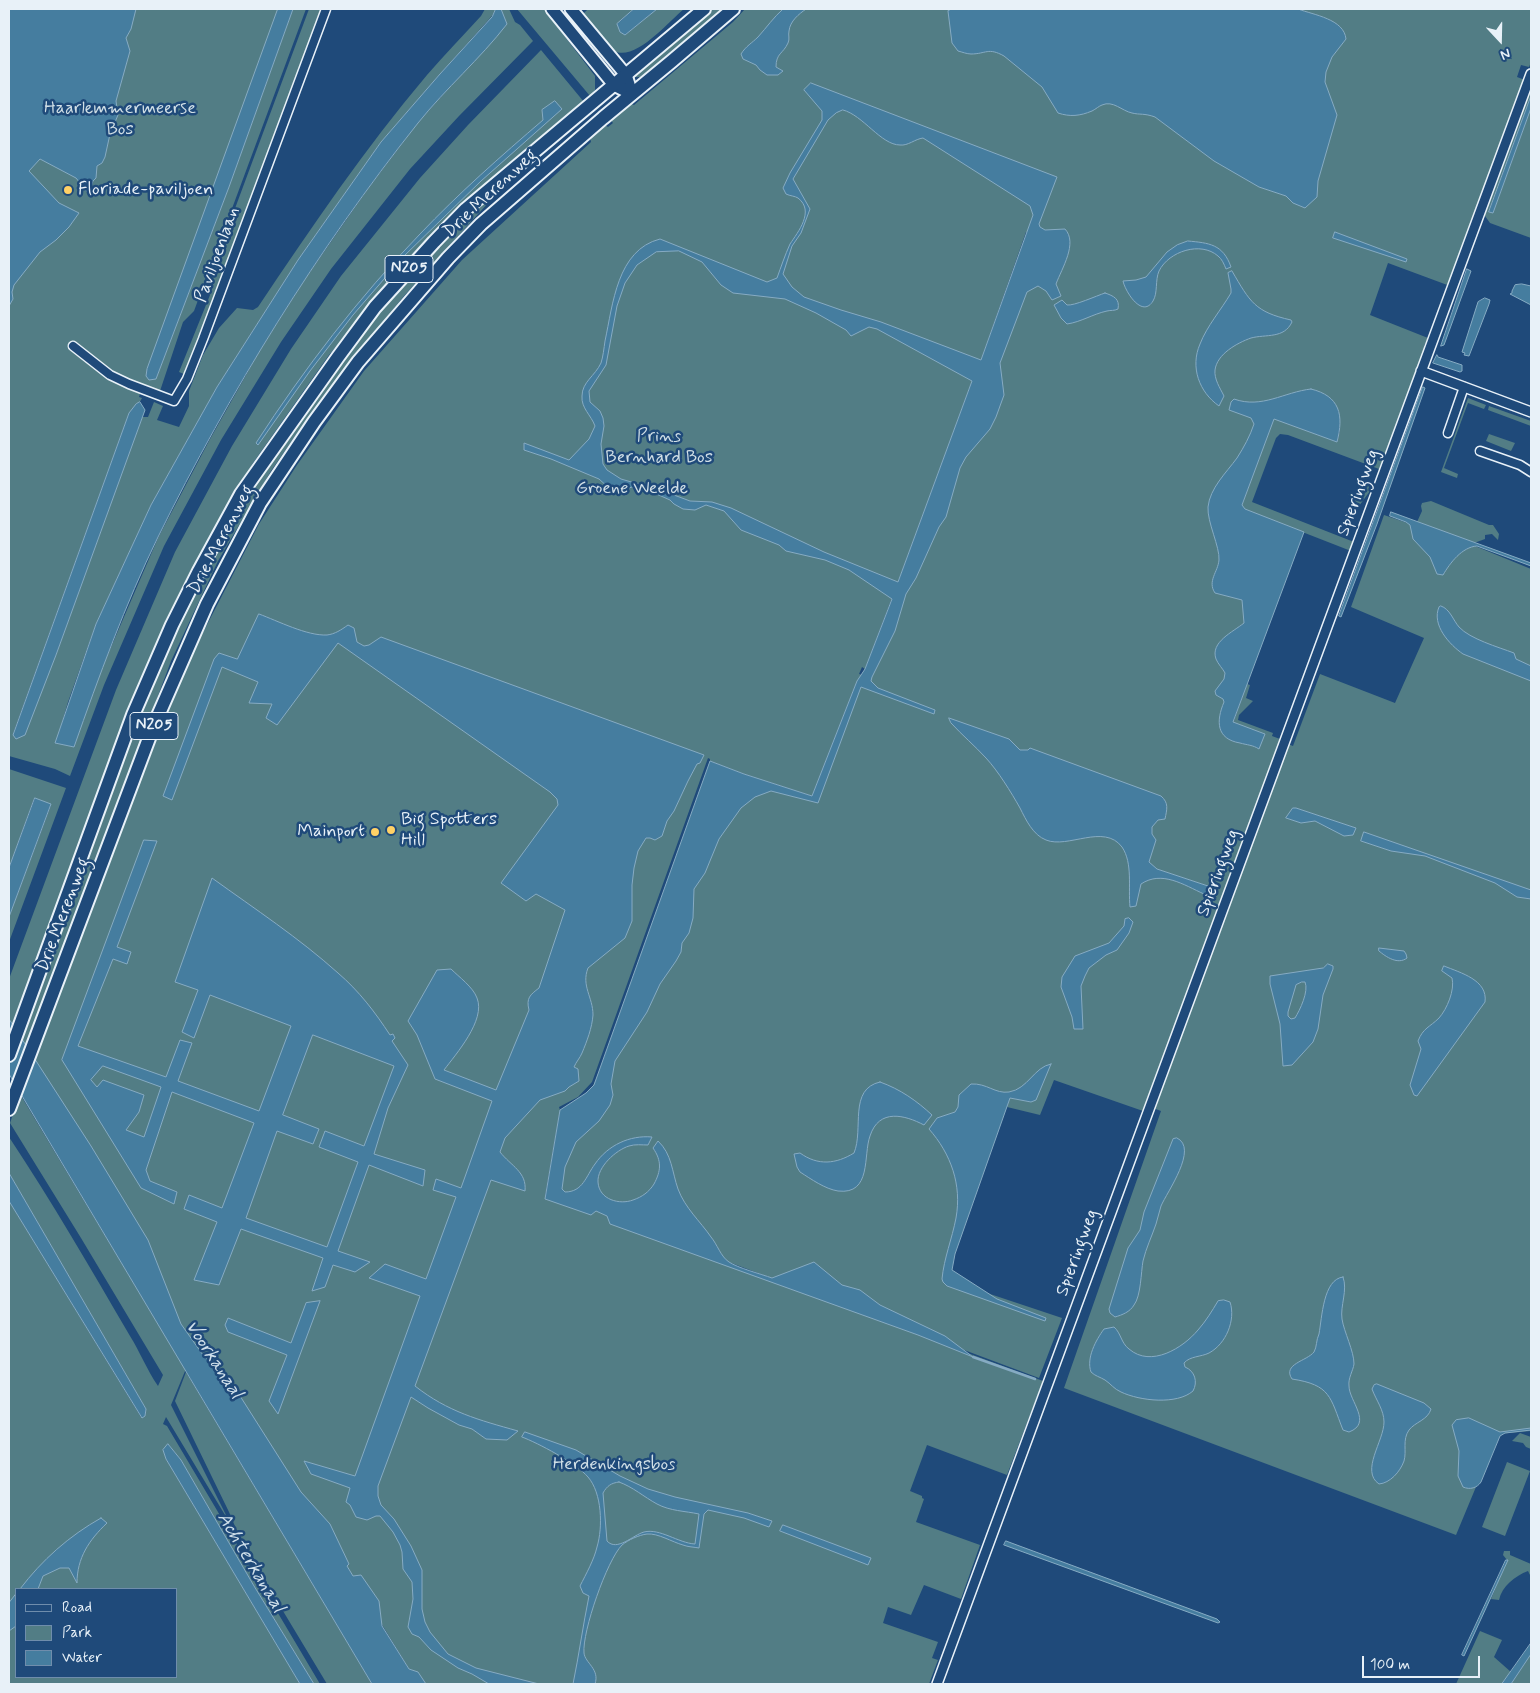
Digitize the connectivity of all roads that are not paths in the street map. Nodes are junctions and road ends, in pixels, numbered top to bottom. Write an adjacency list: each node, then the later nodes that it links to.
1 (326, 9): 10 (street, Paviljoenlaan)
2 (552, 9): 8 (main road)
3 (571, 9): 7 (main road)
4 (704, 9): 7 (highway, Drie Merenweg / N205)
5 (733, 9): 9 (highway, Drie Merenweg / N205)
6 (1531, 74): 11 (street, Spieringweg)
7 (626, 75): 8 (highway, Drie Merenweg / N205); 9 (main road)
8 (614, 84): 9 (main road); 17 (highway, Drie Merenweg / N205)
9 (632, 94): 18 (highway, Drie Merenweg / N205)
10 (73, 346)
11 (1421, 371): 12 (street); 19 (street, Spieringweg)
12 (1464, 387): 13 (street); 14 (street)
13 (1531, 412)
14 (1448, 432)
15 (1480, 451): 16 (street)
16 (1531, 472)
17 (9, 1055)
18 (9, 1109)
19 (937, 1684)

